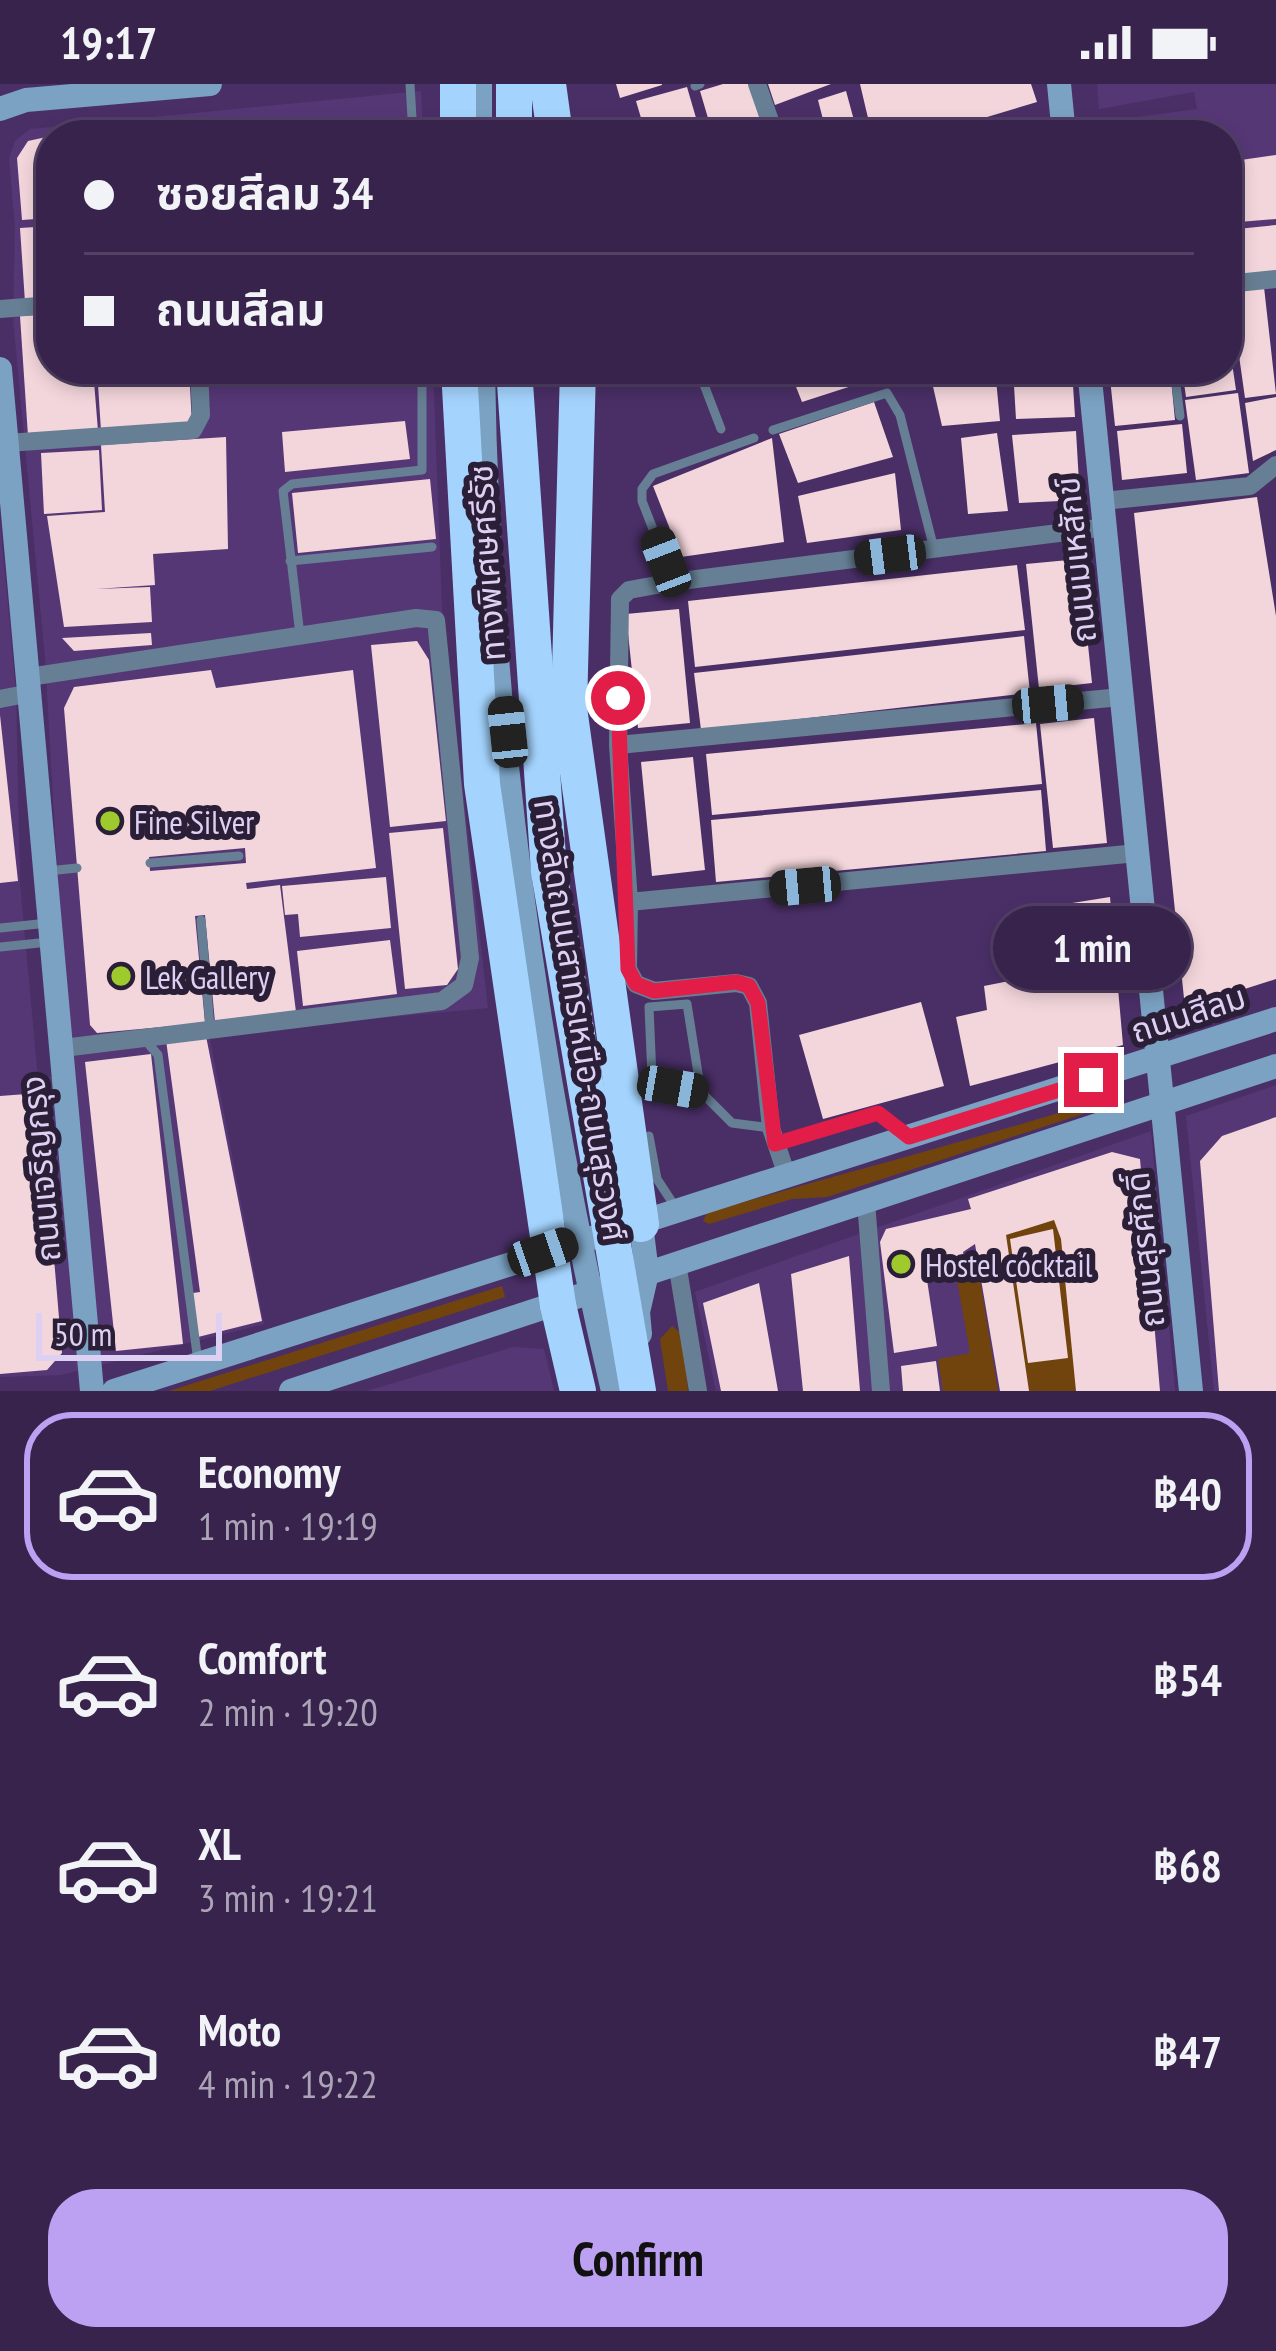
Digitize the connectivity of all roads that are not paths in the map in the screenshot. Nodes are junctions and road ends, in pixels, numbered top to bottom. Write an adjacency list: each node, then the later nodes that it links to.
1 (210, 84): 10 (main road)
2 (410, 84): 12 (lane)
3 (458, 84): 13 (highway)
4 (480, 84): 14 (main road)
5 (514, 84): 15 (highway)
6 (548, 84): 16 (highway)
7 (758, 84): 17 (street)
8 (1059, 84): 18 (main road)
9 (0, 87): 10 (main road)
10 (26, 100): 11 (main road)
11 (0, 110)
12 (412, 120)
13 (458, 120)
14 (480, 120)
15 (514, 120)
16 (553, 120)
17 (770, 120)
18 (1060, 120)
19 (1276, 279): 20 (street)
20 (1242, 282)
21 (36, 306): 22 (street)
22 (0, 309)
23 (0, 369): 37 (main road, ถนนเจริญกรุง)
24 (200, 384): 37 (street)
25 (422, 384): 43 (lane)
26 (461, 384): 84 (highway, ทางพิเศษศรีรัช, bridge)
27 (483, 384): 75 (main road, ทางลัดถนนสาทรเหนือ-ถนนสุรวงศ์)
28 (515, 384): 86 (highway, ทางพิเศษศรีรัช, bridge)
29 (578, 384): 74 (highway)
30 (704, 384): 34 (lane)
31 (1091, 384): 39 (main road, ถนนมเหสักข์)
32 (1176, 384): 33 (lane)
33 (1180, 416)
34 (721, 429)
35 (773, 430): 42 (lane)
36 (754, 438): 44 (lane)
37 (7, 443): 40 (main road, ถนนเจริญกรุง)
38 (1276, 465): 39 (street)
39 (1104, 514): 42 (street); 47 (main road, ถนนมเหสักข์)
40 (8, 534): 46 (main road, ถนนเจริญกรุง)
41 (432, 547): 43 (lane)
42 (934, 549): 44 (street)
43 (290, 561): 45 (lane)
44 (673, 582): 49 (street)
45 (301, 639): 46 (street); 61 (street)
46 (30, 685): 48 (street); 54 (main road, ถนนเจริญกรุง)
47 (1121, 697): 49 (street); 50 (main road, ถนนมเหสักข์)
48 (0, 699)
49 (618, 745): 55 (street)
50 (1137, 853): 55 (street); 64 (main road, ถนนมเหสักข์)
51 (239, 856): 52 (lane)
52 (150, 862)
53 (77, 868): 54 (lane)
54 (48, 871): 58 (main road, ถนนเจริญกรุง)
55 (629, 902): 69 (street)
56 (201, 920): 61 (lane)
57 (0, 928): 58 (lane)
58 (54, 932): 59 (lane); 63 (main road, ถนนเจริญกรุง)
59 (0, 947)
60 (1276, 1018): 64 (main road, ถนนสีลม)
61 (210, 1027): 62 (street)
62 (145, 1040): 63 (street); 79 (lane)
63 (63, 1048): 81 (main road, ถนนเจริญกรุง)
64 (1160, 1058): 67 (main road, ถนนมเหสักข์); 70 (main road, ถนนสีลม)
65 (1276, 1066): 67 (main road)
66 (701, 1092): 66 (lane); 69 (lane)
67 (1164, 1102): 72 (main road); 90 (main road, ถนนสุรศักดิ์)
68 (649, 1136): 73 (lane)
69 (773, 1136): 70 (lane); 71 (street)
70 (909, 1137): 71 (main road, ถนนสีลม)
71 (787, 1176): 73 (main road, ถนนสีลม)
72 (866, 1202): 76 (main road); 89 (street)
73 (679, 1211): 74 (main road, ถนนสีลม)
74 (640, 1224): 75 (main road, ถนนสีลม); 77 (main road)
75 (580, 1240): 78 (main road, ทางลัดถนนสาทรเหนือ-ถนนสุรวงศ์); 79 (main road, ถนนสีลม)
76 (677, 1263): 77 (main road); 88 (street)
77 (647, 1273): 78 (main road); 87 (main road, ทางลัดถนนสาทรเหนือ-ถนนสุรวงศ์)
78 (589, 1290): 80 (main road); 85 (main road, ทางลัดถนนสาทรเหนือ-ถนนสุรวงศ์)
79 (199, 1367): 82 (main road, ถนนสีลม)
80 (331, 1384): 83 (main road)
81 (92, 1391)
82 (113, 1391)
83 (291, 1391)
84 (578, 1391)
85 (613, 1391)
86 (638, 1391)
87 (648, 1391)
88 (698, 1391)
89 (881, 1391)
90 (1191, 1391)

